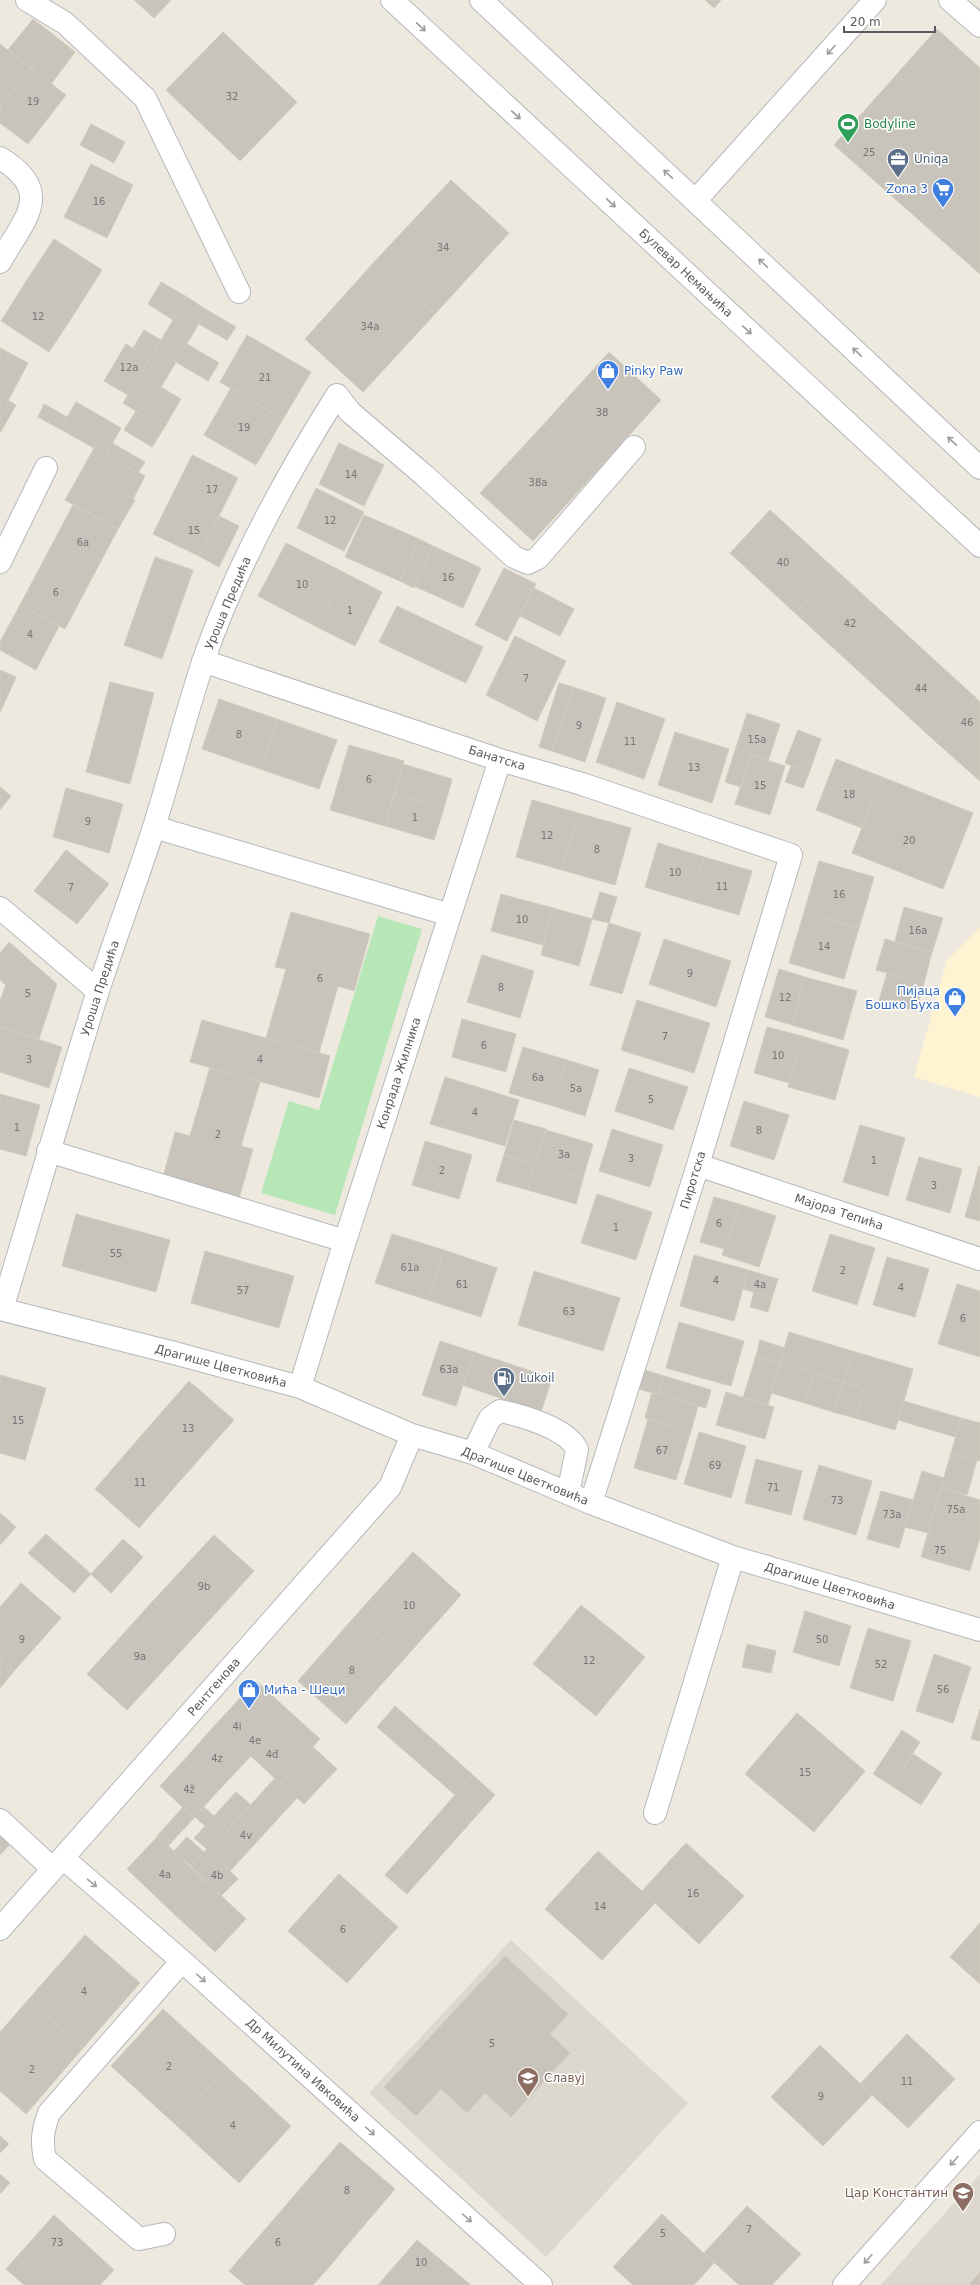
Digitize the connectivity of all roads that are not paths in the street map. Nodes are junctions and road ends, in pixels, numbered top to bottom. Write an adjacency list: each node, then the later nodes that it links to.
1 (27, 0): 10 (street)
2 (392, 0): 14 (street, Булевар Немањића, one-way to 14)
3 (481, 0): 8 (street, one-way to 3)
4 (876, 0): 8 (street, one-way to 8)
5 (950, 0): 6 (street)
6 (980, 26)
7 (0, 158): 9 (street)
8 (696, 200): 13 (street, one-way to 8)
9 (0, 262)
10 (239, 292)
11 (634, 447): 16 (street, Уроша Предића)
12 (46, 468): 15 (street)
13 (980, 468)
14 (980, 546)
15 (0, 562)
16 (203, 661): 17 (street, Банатска); 18 (street, Уроша Предића)
17 (500, 760): 19 (street, Банатска); 21 (street, Конрада Жилника)
18 (154, 827): 21 (street); 22 (street, Уроша Предића)
19 (791, 855): 24 (street, Пиротска)
20 (0, 908): 22 (street)
21 (450, 915): 25 (street, Конрада Жилника)
22 (98, 991): 23 (street, Уроша Предића)
23 (48, 1151): 25 (street); 27 (street, Уроша Предића)
24 (698, 1165): 26 (street, Мајора Тепића); 32 (street, Пиротска)
25 (345, 1241): 28 (street, Конрада Жилника)
26 (980, 1259)
27 (1, 1309): 28 (street, Драгише Цветковића)
28 (300, 1387): 29 (street, Драгише Цветковића)
29 (412, 1435): 30 (street, Драгише Цветковића); 37 (street, Рентгенова)
30 (473, 1453): 31 (street, Драгише Цветковића); 31 (street)
31 (568, 1494): 32 (street, Драгише Цветковића)
32 (591, 1503): 33 (street, Драгише Цветковића)
33 (733, 1557): 34 (street, Драгише Цветковића); 35 (street)
34 (980, 1630)
35 (655, 1813)
36 (0, 1820): 37 (street, Др Милутина Ивковића)
37 (58, 1863): 38 (street, Рентгенова); 39 (street, Др Милутина Ивковића, one-way to 39)
38 (0, 1929)
39 (182, 1961): 41 (street); 42 (street, Др Милутина Ивковића, one-way to 42)
40 (980, 2132): 43 (street, one-way to 43)
41 (164, 2234)
42 (541, 2285)
43 (844, 2285)

